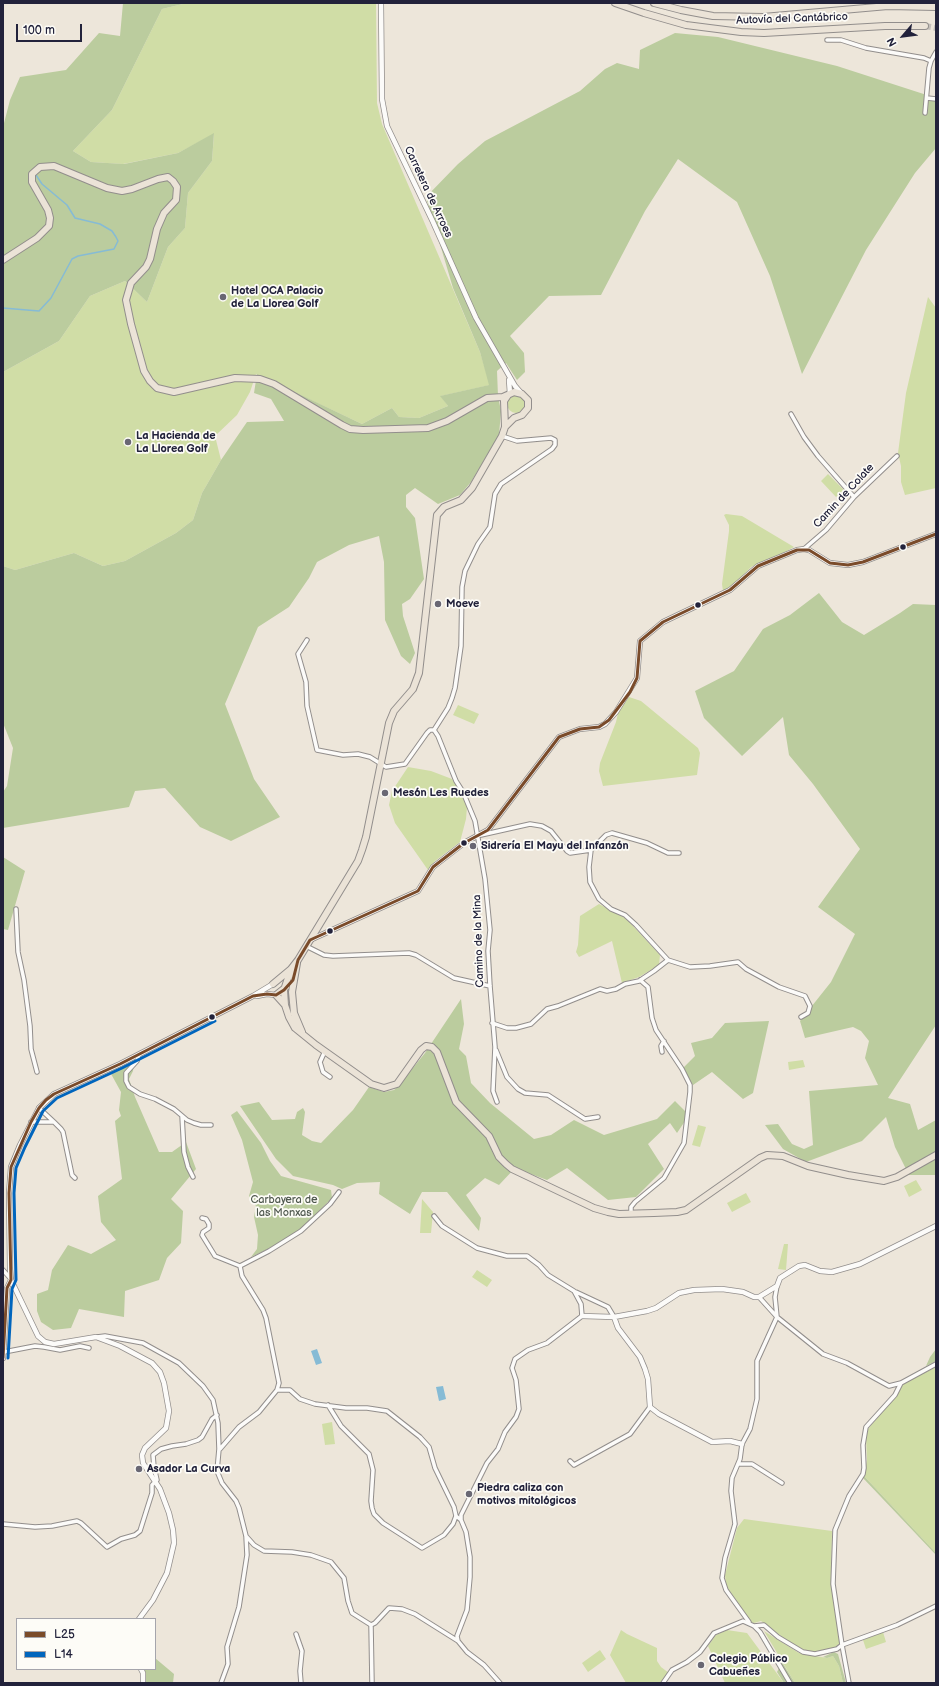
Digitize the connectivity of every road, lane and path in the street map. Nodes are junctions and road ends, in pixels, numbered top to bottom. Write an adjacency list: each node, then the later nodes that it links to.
1 (381, 3): 13 (street, Carretera de Arroes)
2 (615, 3): 5 (highway, Autovía del Cantábrico)
3 (654, 3): 4 (highway, Autovía del Cantábrico)
4 (936, 7)
5 (925, 26)
6 (827, 40): 8 (street)
7 (936, 52): 8 (street)
8 (931, 61): 9 (street)
9 (927, 98): 10 (street); 11 (street)
10 (936, 99)
11 (925, 113)
12 (3, 260): 16 (highway)
13 (508, 376): 14 (street); 15 (street)
14 (509, 394): 15 (highway); 16 (highway); 17 (highway)
15 (522, 394): 19 (highway)
16 (491, 398): 17 (highway)
17 (505, 408): 19 (highway); 20 (highway)
18 (791, 414): 23 (street)
19 (518, 416): 20 (highway)
20 (505, 427): 21 (highway)
21 (502, 436): 27 (street); 28 (highway)
22 (897, 456): 23 (street, Camin de Colate)
23 (854, 497): 25 (street, Camin de Colate)
24 (936, 534): 25 (street)
25 (804, 549): 29 (street)
26 (307, 640): 28 (street)
27 (434, 730): 28 (street); 29 (street, Camino de la Mina)
28 (380, 765): 33 (highway)
29 (478, 836): 30 (street); 33 (street); 41 (street, Camino de la Mina)
30 (591, 850): 31 (street); 36 (street)
31 (679, 853)
32 (16, 909): 55 (street)
33 (310, 940): 34 (highway)
34 (306, 946): 35 (highway); 41 (street)
35 (298, 960): 37 (highway); 38 (highway)
36 (668, 960): 39 (street); 47 (street)
37 (291, 969): 40 (highway); 42 (highway)
38 (293, 980): 42 (highway); 46 (highway)
39 (640, 980): 48 (street); 50 (street)
40 (273, 984): 42 (highway); 44 (street)
41 (490, 986): 48 (street, Camino de la Mina)
42 (284, 990): 43 (highway); 45 (highway); 46 (highway)
43 (276, 995): 44 (street); 45 (highway)
44 (253, 996): 54 (street)
45 (285, 1006): 49 (highway)
46 (294, 1013): 49 (highway)
47 (800, 1017)
48 (492, 1023): 51 (street, Camino de la Mina)
49 (303, 1034): 52 (highway)
50 (664, 1041): 53 (street); 68 (street)
51 (495, 1047): 57 (street); 60 (street)
52 (325, 1051): 56 (street); 68 (highway)
53 (662, 1052)
54 (139, 1055): 58 (street); 59 (street)
55 (37, 1072)
56 (330, 1077)
57 (497, 1102)
58 (39, 1108): 61 (street); 62 (street)
59 (182, 1116): 63 (street); 65 (street)
60 (598, 1117)
61 (32, 1122): 62 (street); 74 (street)
62 (54, 1122): 66 (street)
63 (211, 1125)
64 (936, 1155): 68 (highway)
65 (193, 1177)
66 (75, 1178)
67 (339, 1192): 72 (street)
68 (631, 1214)
69 (434, 1216): 76 (street)
70 (202, 1218): 72 (street)
71 (936, 1226): 75 (street)
72 (240, 1266): 89 (street)
73 (3, 1270): 74 (street)
74 (11, 1280): 82 (street); 84 (street)
75 (777, 1286): 77 (street); 80 (street)
76 (574, 1291): 78 (street); 79 (street)
77 (759, 1297): 79 (street); 80 (street)
78 (582, 1316): 79 (street); 101 (street)
79 (614, 1317): 92 (street)
80 (777, 1317): 88 (street); 94 (street)
81 (96, 1337): 82 (street); 93 (street); 98 (street)
82 (44, 1345): 83 (street); 84 (street)
83 (88, 1348)
84 (4, 1352): 85 (street)
85 (3, 1358)
86 (936, 1364): 87 (street)
87 (901, 1382): 88 (street); 90 (street)
88 (889, 1386): 90 (street)
89 (277, 1390): 91 (street); 95 (street)
90 (896, 1392): 111 (street)
91 (328, 1405): 100 (street); 100 (street)
92 (650, 1407): 94 (street); 96 (street)
93 (217, 1415): 95 (street); 98 (street)
94 (742, 1444): 97 (street)
95 (219, 1449): 103 (street)
96 (570, 1461)
97 (739, 1464): 99 (street); 106 (street)
98 (155, 1482): 102 (street); 105 (street)
99 (782, 1483)
100 (456, 1516): 101 (street)
101 (461, 1520): 110 (street)
102 (3, 1524)
103 (246, 1536): 107 (street); 114 (street)
104 (936, 1606): 111 (street)
105 (140, 1618)
106 (749, 1622): 108 (street); 118 (street)
107 (371, 1625): 110 (street); 116 (street)
108 (754, 1626): 111 (street); 119 (street)
109 (296, 1634): 115 (street)
110 (458, 1641): 117 (street)
111 (842, 1645): 120 (street)
112 (142, 1670): 113 (street)
113 (143, 1683)
114 (221, 1683)
115 (301, 1683)
116 (372, 1683)
117 (500, 1683)
118 (663, 1683)
119 (790, 1683)
120 (849, 1683)

